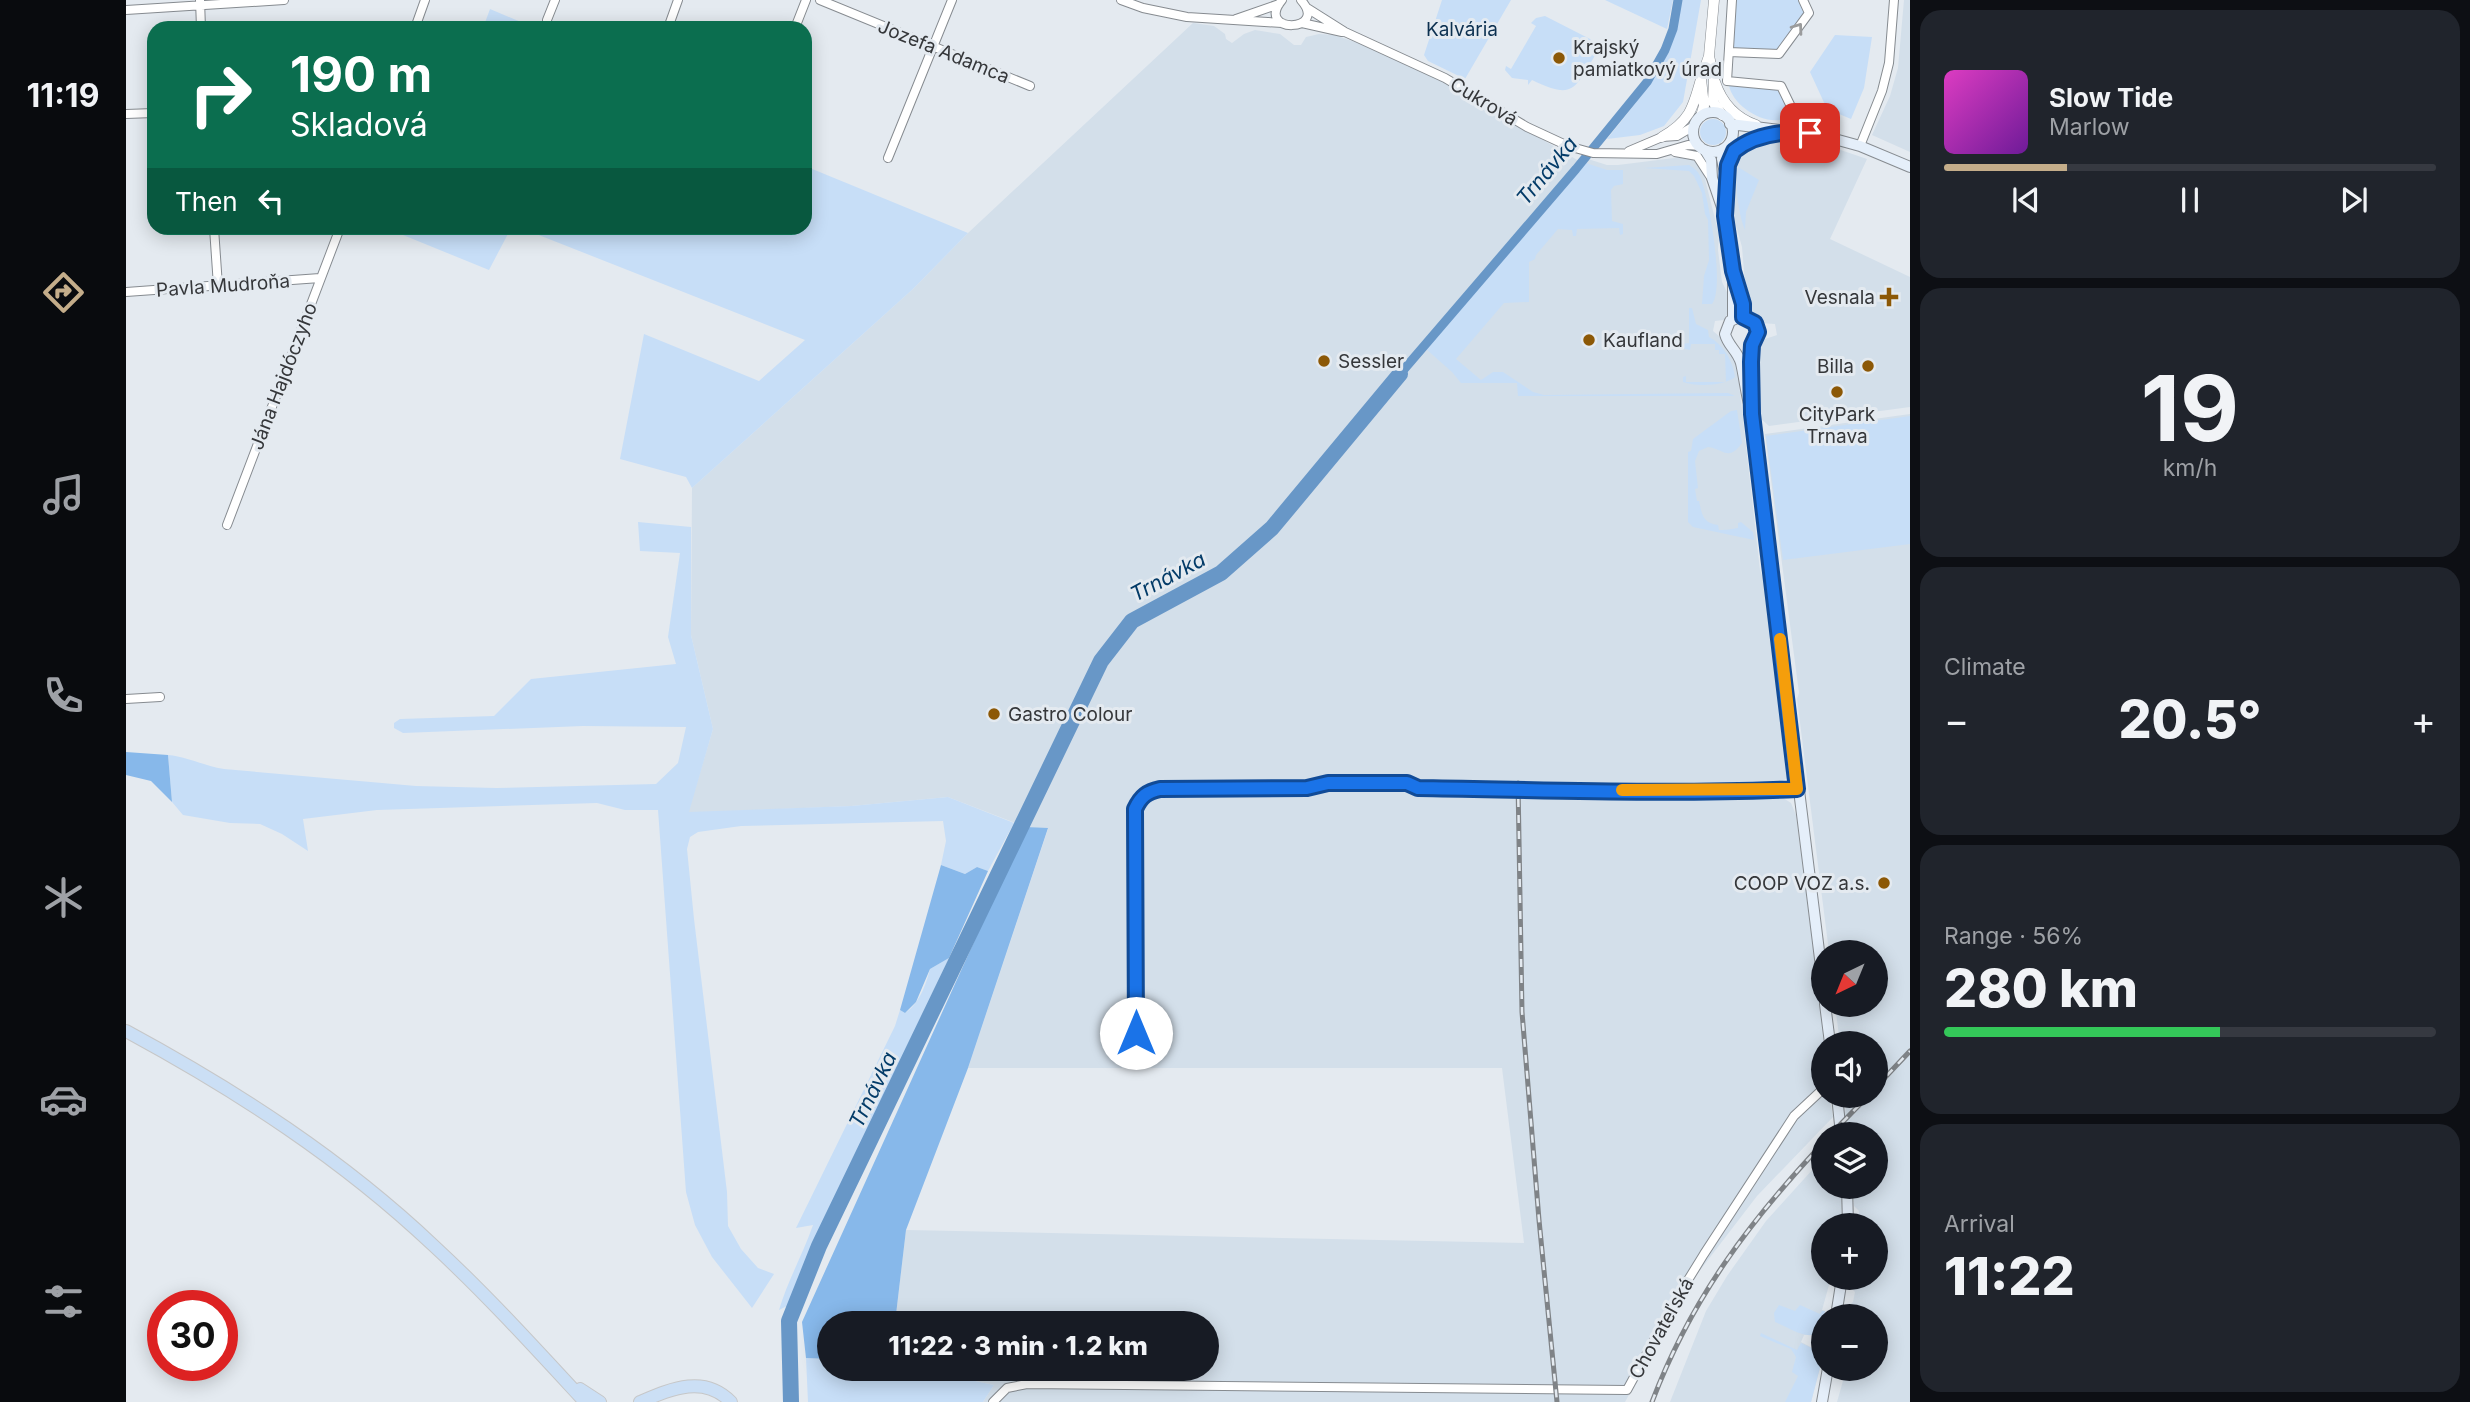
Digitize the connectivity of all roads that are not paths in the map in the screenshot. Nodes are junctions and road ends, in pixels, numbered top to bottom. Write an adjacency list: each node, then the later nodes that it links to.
1 (284, 0): 15 (street)
2 (425, 0): 19 (street)
3 (555, 0): 17 (street)
4 (678, 0): 20 (street)
5 (806, 0): 21 (street)
6 (820, 0): 26 (street, Jozefa Adamca)
7 (952, 0): 26 (street)
8 (1121, 0): 22 (street)
9 (1714, 0): 28 (street)
10 (1732, 0): 27 (street)
11 (1803, 0): 27 (street, one-way to 11)
12 (1894, 0): 44 (street)
13 (1281, 2): 22 (street); 23 (street)
14 (1304, 2): 24 (street); 25 (street, Cukrová)
15 (200, 3): 16 (street); 18 (street)
16 (126, 10)
17 (547, 20)
18 (201, 21)
19 (418, 21)
20 (670, 21)
21 (798, 21)
22 (1229, 21): 23 (street)
23 (1282, 23): 24 (street, Cukrová)
24 (1302, 23): 25 (street, Cukrová)
25 (1345, 32): 47 (street, Cukrová)
26 (933, 46): 31 (street, Jozefa Adamca); 48 (street)
27 (1729, 52): 32 (street)
28 (1709, 56): 29 (street); 30 (street)
29 (1714, 78): 35 (street); 39 (street)
30 (1701, 79): 36 (street); 41 (street)
31 (1030, 86)
32 (1824, 111)
33 (147, 113): 34 (street)
34 (126, 114)
35 (1722, 115): 36 (main road); 37 (main road)
36 (1701, 116): 38 (main road)
37 (1730, 124): 39 (main road); 43 (main road)
38 (1694, 126): 41 (street, Cukrová); 45 (main road)
39 (1759, 126): 40 (main road)
40 (1786, 132): 42 (main road); 44 (main road)
41 (1662, 137): 47 (street, Cukrová)
42 (1762, 137): 43 (main road); 51 (main road)
43 (1726, 145): 45 (main road); 51 (main road)
44 (1860, 146): 49 (main road)
45 (1702, 148): 46 (street, Cukrová); 50 (main road)
46 (1672, 151): 47 (street, Cukrová); 50 (street, Cukrová)
47 (1626, 152)
48 (888, 158)
49 (1910, 167)
50 (1712, 178): 52 (main road)
51 (1727, 182): 52 (main road)
52 (1725, 216): 58 (main road)
53 (214, 235): 56 (street)
54 (337, 235): 55 (street, Jána Hajdóczyho)
55 (320, 278): 56 (street, Pavla Mudroňa); 62 (street, Jána Hajdóczyho)
56 (218, 286): 57 (street, Pavla Mudroňa)
57 (126, 292)
58 (1738, 318): 59 (main road); 60 (main road)
59 (1752, 345): 60 (main road); 61 (main road)
60 (1735, 348): 61 (main road)
61 (1752, 414): 65 (main road)
62 (227, 525)
63 (160, 697): 64 (street)
64 (126, 699)
65 (1797, 789): 66 (main road); 68 (street)
66 (1817, 940)
67 (126, 1031): 70 (main road)
68 (1136, 1033)
69 (1811, 1100): 79 (street, Chovateľská)
70 (557, 1372): 73 (main road); 74 (main road); 75 (main road)
71 (1826, 1381): 80 (main road)
72 (667, 1391): 76 (main road); 77 (main road); 78 (main road)
73 (576, 1402)
74 (585, 1402)
75 (600, 1402)
76 (640, 1402)
77 (656, 1402)
78 (731, 1402)
79 (993, 1402)
80 (1822, 1402)

